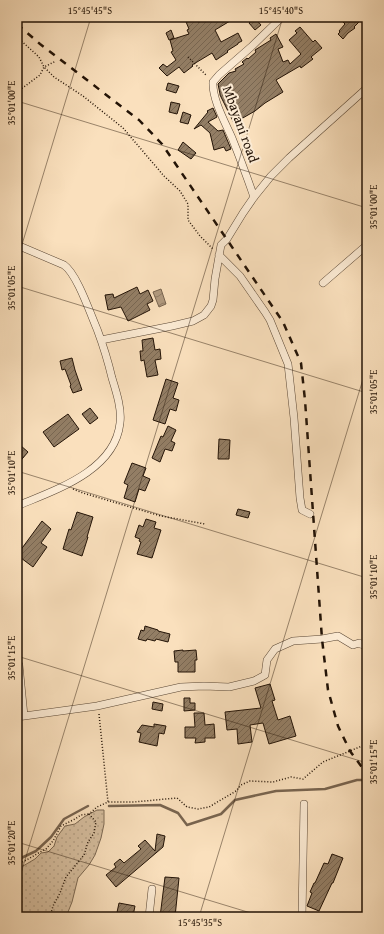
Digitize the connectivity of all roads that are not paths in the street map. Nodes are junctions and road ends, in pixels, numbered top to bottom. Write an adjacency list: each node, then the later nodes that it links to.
1 (282, 17): 3 (street, Mbayani road)
2 (367, 88): 3 (street)
3 (254, 197): 6 (street)
4 (17, 245): 8 (street)
5 (367, 245): 7 (street)
6 (219, 255): 8 (street); 10 (street)
7 (323, 283)
8 (101, 340): 9 (street)
9 (17, 506)
10 (310, 514)
11 (367, 647): 13 (street)
12 (19, 665): 13 (street)
13 (20, 717)
14 (304, 804): 17 (street)
15 (152, 889): 16 (street)
16 (149, 917)
17 (302, 917)

